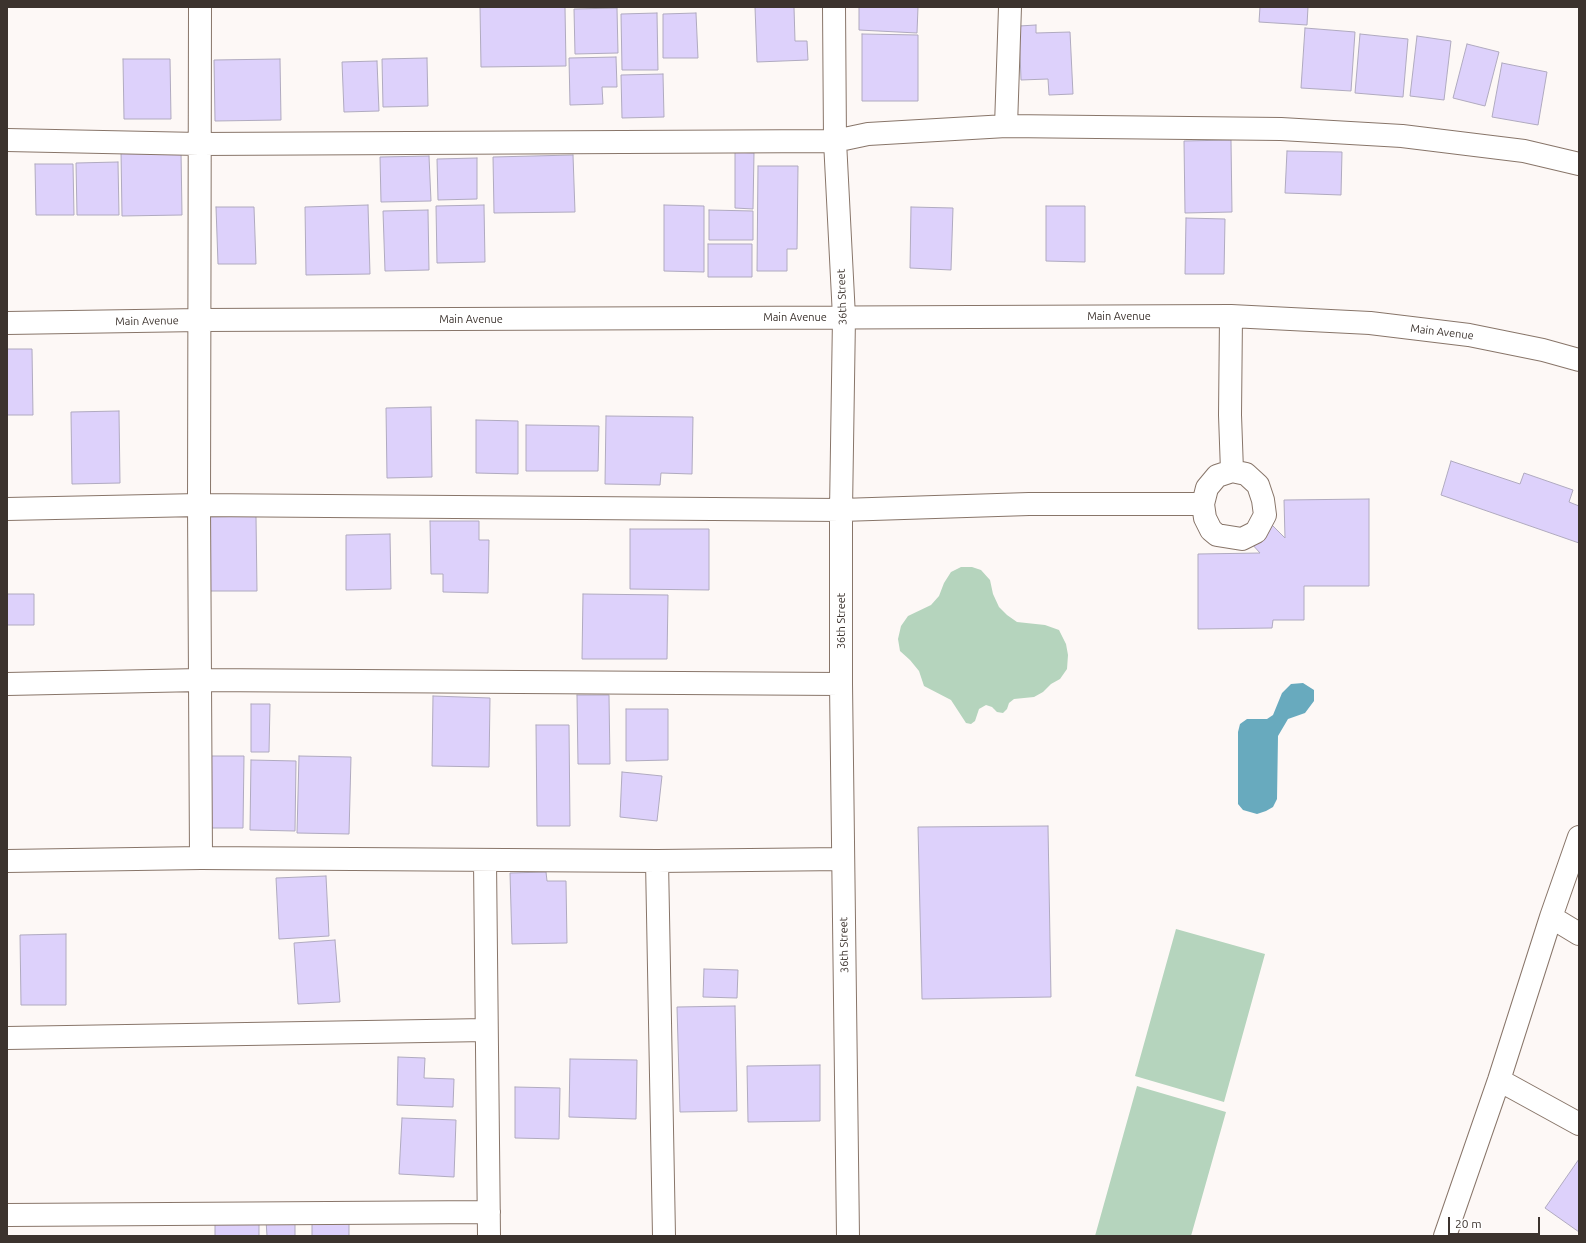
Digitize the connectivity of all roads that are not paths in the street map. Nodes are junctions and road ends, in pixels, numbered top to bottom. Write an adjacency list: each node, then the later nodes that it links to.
1 (200, 7): 7 (street)
2 (834, 7): 6 (street, 36th Street)
3 (1010, 7): 4 (street)
4 (1006, 126): 6 (street); 8 (street)
5 (7, 140): 7 (street)
6 (835, 141): 7 (street); 10 (street, 36th Street)
7 (199, 144): 11 (street)
8 (1579, 164)
9 (1230, 316): 10 (street, Main Avenue); 13 (street, Main Avenue); 14 (street)
10 (844, 317): 11 (street, Main Avenue); 18 (street, 36th Street)
11 (200, 320): 12 (street, Main Avenue); 16 (street)
12 (7, 323)
13 (1579, 360)
14 (1232, 471): 15 (street); 15 (street)
15 (1203, 504): 18 (street)
16 (199, 505): 17 (street); 18 (street); 19 (street)
17 (7, 508)
18 (841, 510): 21 (street, 36th Street)
19 (200, 680): 20 (street); 21 (street); 23 (street)
20 (7, 684)
21 (841, 684): 24 (street, 36th Street)
22 (1579, 837): 28 (street)
23 (201, 858): 25 (street); 26 (street)
24 (843, 859): 27 (street); 38 (street, 36th Street)
25 (7, 860)
26 (485, 861): 27 (street); 30 (street)
27 (657, 861): 37 (street)
28 (1551, 917): 29 (street); 32 (street)
29 (1579, 934)
30 (486, 1030): 31 (street); 34 (street)
31 (7, 1038)
32 (1499, 1080): 33 (street); 39 (street)
33 (1579, 1124)
34 (489, 1212): 35 (street); 36 (street)
35 (7, 1216)
36 (489, 1236)
37 (664, 1236)
38 (848, 1236)
39 (1445, 1236)

